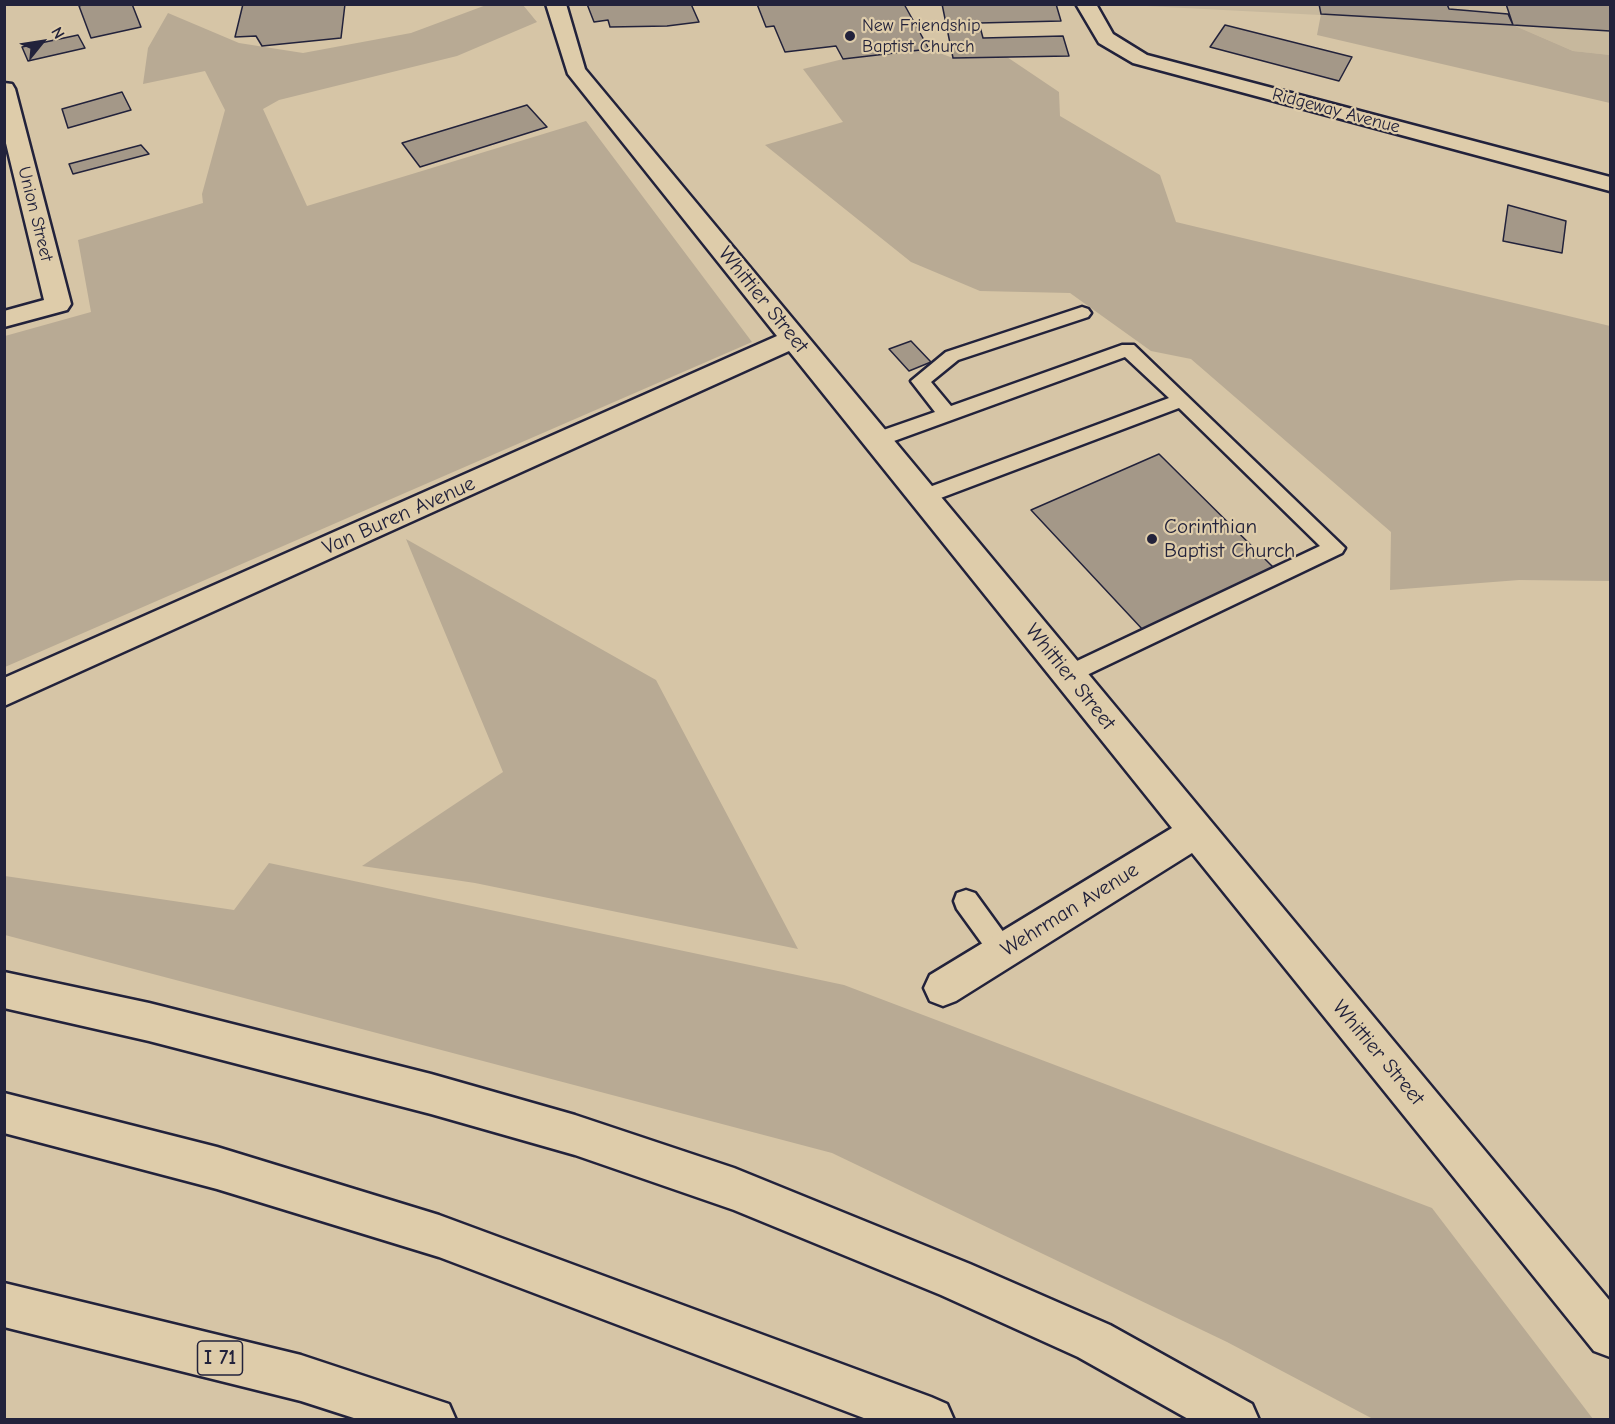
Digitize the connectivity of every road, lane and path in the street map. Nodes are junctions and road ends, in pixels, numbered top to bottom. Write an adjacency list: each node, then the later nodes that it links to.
1 (556, 4): 8 (main road, Whittier Street)
2 (1086, 4): 5 (main road, Ridgeway Avenue)
3 (4, 89): 4 (main road, Union Street)
4 (9, 126): 7 (main road, Union Street)
5 (1611, 184)
6 (1082, 313): 10 (lane)
7 (4, 319)
8 (794, 339): 11 (main road, Whittier Street); 14 (main road, Van Buren Avenue)
9 (1182, 400): 10 (lane); 12 (lane); 13 (lane)
10 (948, 415): 11 (lane)
11 (876, 440): 12 (main road, Whittier Street)
12 (923, 496): 13 (main road, Whittier Street)
13 (1068, 675): 15 (main road, Whittier Street)
14 (4, 693)
15 (1196, 832): 17 (main road, Wehrman Avenue); 22 (main road, Whittier Street)
16 (966, 901): 17 (lane)
17 (1003, 952): 18 (main road, Wehrman Avenue)
18 (943, 988)
19 (4, 990): 25 (main road)
20 (4, 1113): 24 (main road)
21 (4, 1305): 23 (main road, I 71)
22 (1611, 1335)
23 (434, 1419)
24 (931, 1419)
25 (1236, 1419)

